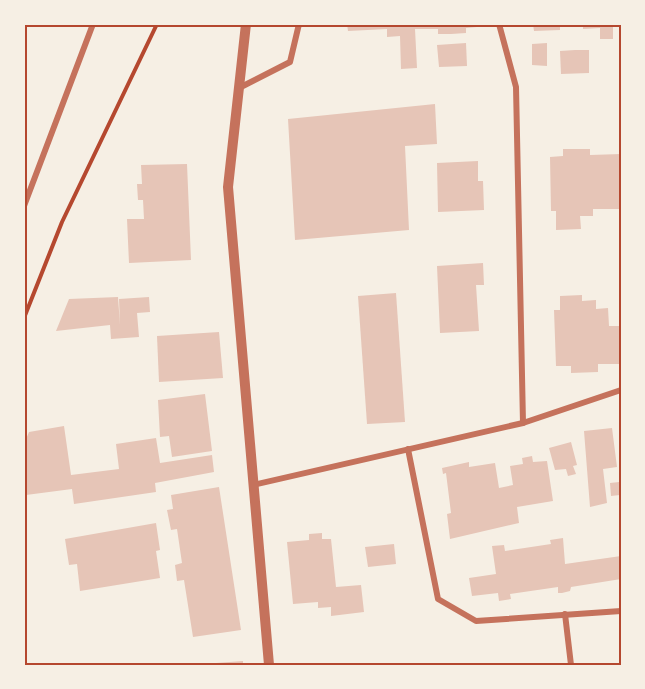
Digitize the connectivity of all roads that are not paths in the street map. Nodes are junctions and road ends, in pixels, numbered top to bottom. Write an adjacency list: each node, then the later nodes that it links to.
1 (93, 24): 6 (street)
2 (246, 24): 5 (street)
3 (299, 24): 5 (street)
4 (499, 24): 8 (street)
5 (237, 89): 10 (street)
6 (24, 206)
7 (621, 390): 8 (street)
8 (523, 423): 9 (street)
9 (408, 449): 10 (street); 12 (street)
10 (253, 485): 13 (street)
11 (621, 611): 12 (street)
12 (565, 614): 14 (street)
13 (269, 665)
14 (572, 665)

